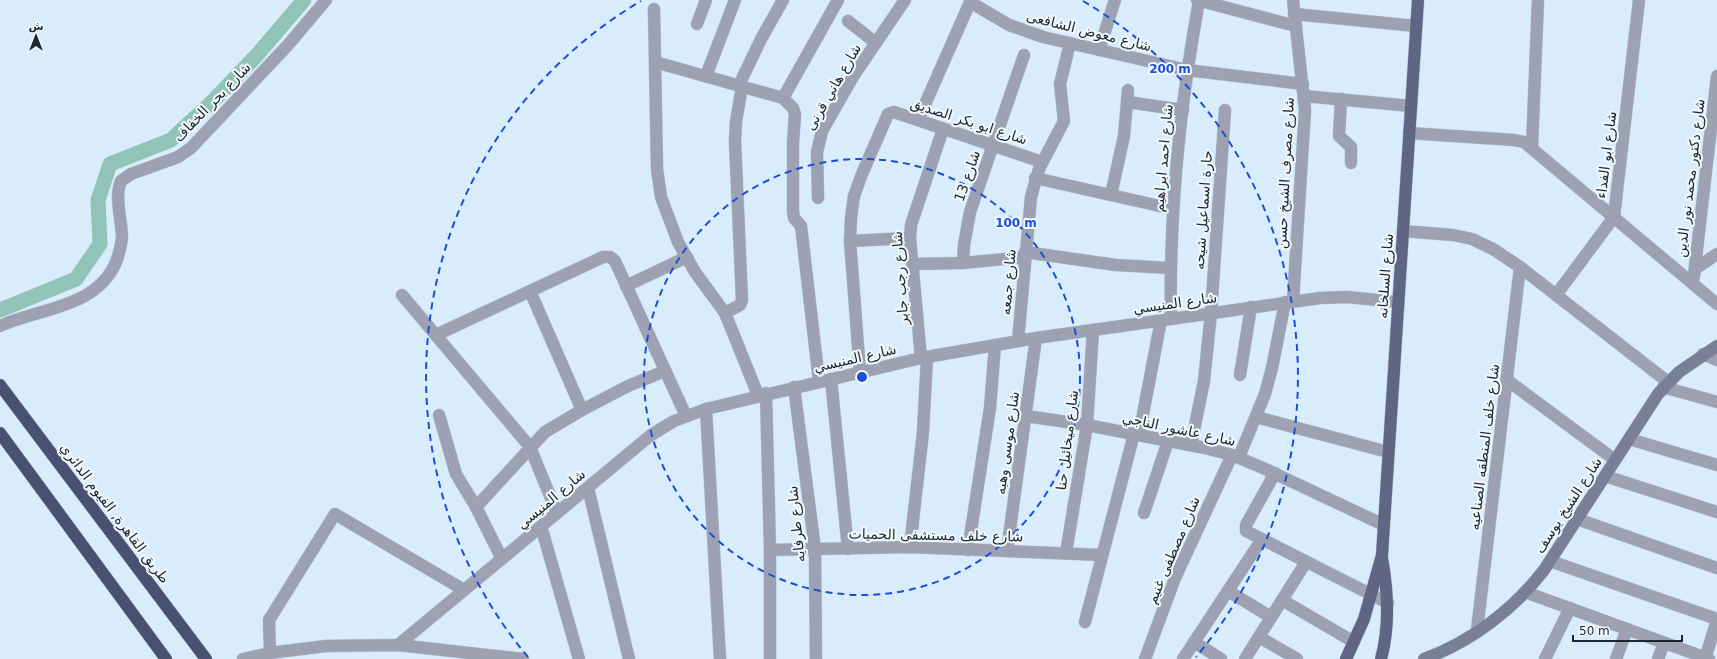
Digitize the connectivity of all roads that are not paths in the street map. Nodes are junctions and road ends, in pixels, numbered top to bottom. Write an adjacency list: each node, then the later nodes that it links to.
1 (326, 0): 70 (street, شارع بحر الخفاف)
2 (706, 0): 17 (street)
3 (735, 0): 26 (street)
4 (783, 0): 28 (street)
5 (838, 0): 30 (street)
6 (905, 0): 20 (street, شارع هاني قرنى)
7 (1115, 0): 22 (street)
8 (1198, 0): 18 (street); 25 (street, شارع احمد ابراهيم)
9 (1293, 0): 15 (street, شارع مصرف الشيخ حسن)
10 (1418, 0): 19 (main road, شارع السلخانه)
11 (1538, 0): 39 (street)
12 (1639, 0): 46 (street, شارع ابو الفداء)
13 (971, 1): 21 (street, شارع معوض الشافعى); 35 (street)
14 (654, 9): 24 (street)
15 (1294, 14): 18 (street, شارع مصرف الشيخ حسن); 19 (street)
16 (848, 21): 20 (street)
17 (697, 24)
18 (1296, 26): 29 (street, شارع مصرف الشيخ حسن)
19 (1416, 26): 32 (main road, شارع السلخانه)
20 (876, 42): 44 (street, شارع هاني قرنى)
21 (1070, 44): 22 (street, شارع معوض الشافعى); 40 (street, شارع جمعه)
22 (1099, 50): 25 (street, شارع معوض الشافعى)
23 (1024, 55): 38 (street, شارع 13)
24 (655, 62): 26 (street); 52 (street)
25 (1187, 70): 29 (street, شارع معوض الشافعى); 33 (street, شارع احمد ابراهيم)
26 (706, 76): 28 (street)
27 (1717, 76): 57 (street, شارع دكتور محمد نور الدين)
28 (741, 86): 30 (street); 67 (street)
29 (1303, 90): 31 (street, شارع معوض الشافعى); 63 (street, شارع مصرف الشيخ حسن)
30 (783, 98): 85 (street)
31 (1341, 99): 32 (street, شارع معوض الشافعى); 41 (street)
32 (1411, 106): 37 (main road, شارع السلخانه)
33 (1183, 110): 43 (street); 45 (street, شارع احمد ابراهيم)
34 (1224, 110): 68 (street, حارة اسماعيل شيحه)
35 (918, 120): 36 (street, شارع ابو بكر الصديق); 49 (street, شارع ابو بكر الصديق)
36 (943, 129): 38 (street, شارع ابو بكر الصديق); 48 (street, شارع رجب جابر)
37 (1409, 133): 39 (street); 47 (main road, شارع السلخانه)
38 (993, 145): 40 (street, شارع ابو بكر الصديق); 53 (street, شارع 13)
39 (1532, 147): 46 (street)
40 (1042, 162): 42 (street, شارع جمعه)
41 (1352, 164)
42 (1035, 178): 43 (street); 50 (street, شارع جمعه)
43 (1111, 195): 45 (street)
44 (818, 198)
45 (1173, 209): 55 (street, شارع احمد ابراهيم)
46 (1614, 217): 58 (street); 62 (street, شارع ابو الفداء)
47 (1403, 231): 56 (street); 64 (main road, شارع السلخانه)
48 (910, 238): 49 (street); 54 (street, شارع رجب جابر)
49 (850, 241): 81 (street, شارع ابو بكر الصديق)
50 (1025, 254): 53 (street); 55 (street); 74 (street, شارع جمعه)
51 (1717, 254): 57 (street)
52 (686, 257): 59 (street); 67 (street)
53 (963, 263): 54 (street)
54 (913, 264): 78 (street, شارع رجب جابر)
55 (1170, 268): 69 (street, شارع احمد ابراهيم)
56 (1520, 268): 62 (street); 84 (street, شارع خلف المنطقه الصناعيه)
57 (1695, 269): 58 (street, شارع دكتور محمد نور الدين)
58 (1693, 284): 65 (street)
59 (626, 286): 60 (street); 80 (street)
60 (530, 291): 72 (street); 92 (street)
61 (402, 295): 72 (street)
62 (1556, 296): 86 (street)
63 (1289, 301): 64 (street, شارع المنيسي); 66 (street, شارع المنيسي); 96 (street, شارع مصرف الشيخ حسن)
64 (1398, 302): 104 (main road, شارع السلخانه)
65 (1717, 304)
66 (1250, 307): 68 (street, شارع المنيسي); 82 (street)
67 (725, 313): 89 (street)
68 (1211, 313): 69 (street, شارع المنيسي); 102 (street, حارة اسماعيل شيحه)
69 (1166, 319): 71 (street, شارع المنيسي); 99 (street, شارع احمد ابراهيم)
70 (0, 326)
71 (1092, 330): 73 (street, شارع المنيسي); 97 (street, شارع ميخائيل حنا)
72 (436, 335): 103 (street)
73 (1036, 338): 74 (street, شارع المنيسي); 95 (street, شارع موسى وهبه)
74 (1018, 341): 75 (street, شارع المنيسي)
75 (995, 345): 78 (street, شارع المنيسي); 123 (street)
76 (1717, 346): 77 (street, شارع الشيخ يوسف)
77 (1703, 354): 79 (street); 86 (street, شارع الشيخ يوسف)
78 (924, 357): 81 (street, شارع المنيسي); 119 (street, شارع رجب جابر)
79 (1717, 360)
80 (665, 371): 92 (street); 94 (street)
81 (860, 372): 83 (street, شارع المنيسي)
82 (1240, 375)
83 (831, 378): 85 (street, شارع المنيسي); 121 (street)
84 (1506, 380): 106 (street); 143 (street, شارع خلف المنطقه الصناعيه)
85 (818, 381): 88 (street, شارع المنيسي)
86 (1666, 384): 90 (street); 100 (street, شارع الشيخ يوسف)
87 (0, 385): 151 (highway, طريق القاهرة, الفيوم الدائري)
88 (794, 387): 89 (street, شارع المنيسي); 120 (street, شارع طرفايه)
89 (762, 394): 91 (street, شارع المنيسي); 122 (street)
90 (1717, 402)
91 (706, 409): 94 (street, شارع المنيسي); 156 (street)
92 (582, 410): 103 (street)
93 (439, 415): 111 (street)
94 (686, 416): 110 (street, شارع المنيسي)
95 (1026, 416): 97 (street, شارع عاشور الناجي); 124 (street, شارع موسى وهبه)
96 (1256, 417): 104 (street); 105 (street, شارع مصطفى غنيم)
97 (1087, 425): 99 (street, شارع عاشور الناجي); 125 (street, شارع ميخائيل حنا)
98 (0, 433): 150 (highway)
99 (1137, 435): 101 (street, شارع عاشور الناجي); 126 (street, شارع احمد ابراهيم)
100 (1629, 439): 106 (street, شارع الشيخ يوسف); 107 (street)
101 (1168, 441): 102 (street, شارع عاشور الناجي); 114 (street)
102 (1191, 445): 105 (street, شارع عاشور الناجي)
103 (530, 447): 111 (street); 113 (street)
104 (1388, 452): 116 (main road, شارع السلخانه)
105 (1236, 456): 108 (street, شارع عاشور الناجي); 159 (street, شارع مصطفى غنيم)
106 (1616, 460): 109 (street, شارع الشيخ يوسف)
107 (1717, 465)
108 (1275, 473): 116 (street, شارع عاشور الناجي); 118 (street)
109 (1605, 476): 112 (street); 115 (street, شارع الشيخ يوسف)
110 (588, 488): 113 (street, شارع المنيسي); 155 (street)
111 (476, 507): 128 (street)
112 (1717, 512)
113 (557, 513): 117 (street, شارع المنيسي)
114 (1144, 513)
115 (1577, 520): 129 (street, شارع الشيخ يوسف); 131 (street)
116 (1384, 525): 127 (main road, شارع السلخانه)
117 (541, 526): 128 (street, شارع المنيسي); 154 (street)
118 (1262, 539): 130 (street); 133 (street)
119 (910, 548): 121 (street, شارع خلف مستشفى الحميات); 123 (street, شارع خلف مستشفى الحميات)
120 (815, 549): 121 (street, شارع خلف مستشفى الحميات); 122 (street, شارع خلف مستشفى الحميات); 158 (street, شارع طرفايه)
121 (848, 549)
122 (770, 550): 157 (street)
123 (968, 550): 124 (street, شارع خلف مستشفى الحميات)
124 (1007, 551): 125 (street, شارع خلف مستشفى الحميات)
125 (1066, 554): 126 (street, شارع خلف مستشفى الحميات)
126 (1102, 555): 141 (street, شارع احمد ابراهيم)
127 (1382, 555): 135 (main road); 137 (main road)
128 (502, 559): 132 (street, شارع المنيسي)
129 (1550, 561): 134 (street, شارع الشيخ يوسف); 140 (street)
130 (1306, 562): 135 (street); 136 (street)
131 (1717, 568)
132 (464, 590): 148 (street, شارع المنيسي); 149 (street)
133 (1228, 591): 139 (street); 145 (street)
134 (1525, 592): 138 (street); 143 (street, شارع الشيخ يوسف)
135 (1371, 595): 137 (street); 146 (main road)
136 (1282, 600): 139 (street); 146 (street)
137 (1388, 604): 165 (main road)
138 (1570, 608): 142 (street); 167 (street)
139 (1271, 617): 144 (street)
140 (1717, 619): 170 (street)
141 (1085, 622)
142 (1627, 629): 147 (street); 168 (street)
143 (1477, 630): 166 (street, شارع الشيخ يوسف)
144 (1259, 637): 162 (street); 163 (street)
145 (1194, 642): 160 (street); 161 (street)
146 (1354, 642): 164 (main road)
147 (1664, 643): 169 (street); 170 (street)
148 (398, 645): 149 (street); 153 (street)
149 (270, 653): 152 (street)
150 (166, 659)
151 (206, 659)
152 (243, 659)
153 (523, 659)
154 (579, 659)
155 (629, 659)
156 (720, 659)
157 (770, 659)
158 (816, 659)
159 (1145, 659)
160 (1183, 659)
161 (1221, 659)
162 (1245, 659)
163 (1297, 659)
164 (1346, 659)
165 (1381, 659)
166 (1424, 659)
167 (1545, 659)
168 (1616, 659)
169 (1658, 659)
170 (1706, 659)

